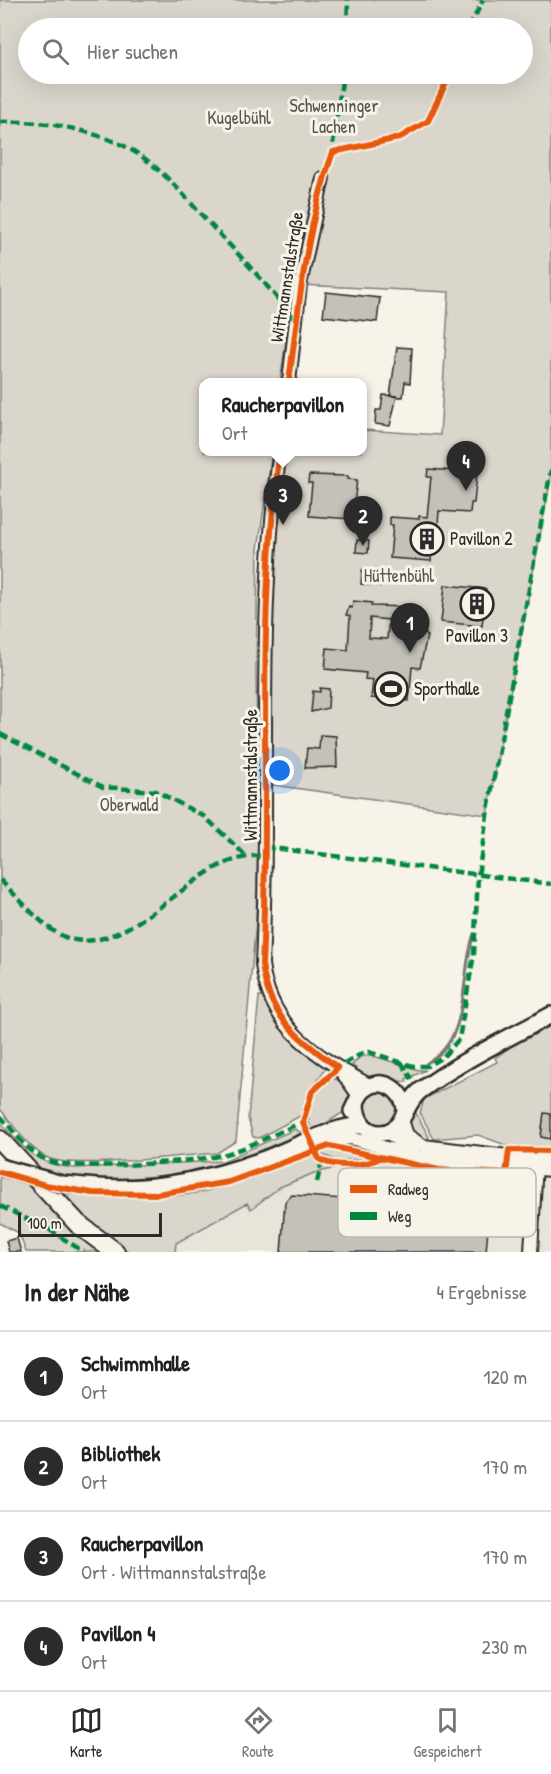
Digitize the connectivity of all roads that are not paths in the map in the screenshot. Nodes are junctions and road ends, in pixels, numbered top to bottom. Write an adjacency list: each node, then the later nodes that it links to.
1 (323, 178): 2 (street, Wittmannstalstraße)
2 (289, 378)
3 (279, 456): 5 (street, Wittmannstalstraße)
4 (551, 1015): 6 (street)
5 (338, 1068): 7 (street, Wittmannstalstraße); 9 (street, Wittmannstalstraße)
6 (446, 1073): 8 (street); 10 (street)
7 (371, 1086): 8 (street); 9 (street)
8 (394, 1088): 10 (street)
9 (358, 1100): 11 (street); 14 (street)
10 (404, 1114): 12 (street); 17 (street)
11 (363, 1126): 12 (street); 14 (street)
12 (387, 1132): 15 (street)
13 (0, 1140): 22 (main road)
14 (303, 1145): 15 (street); 18 (street, bridge)
15 (433, 1159): 17 (street)
16 (551, 1161): 17 (street)
17 (536, 1164): 19 (street); 20 (street)
18 (0, 1167)
19 (536, 1168)
20 (551, 1170)
21 (532, 1237): 23 (street)
22 (115, 1252)
23 (531, 1252)

